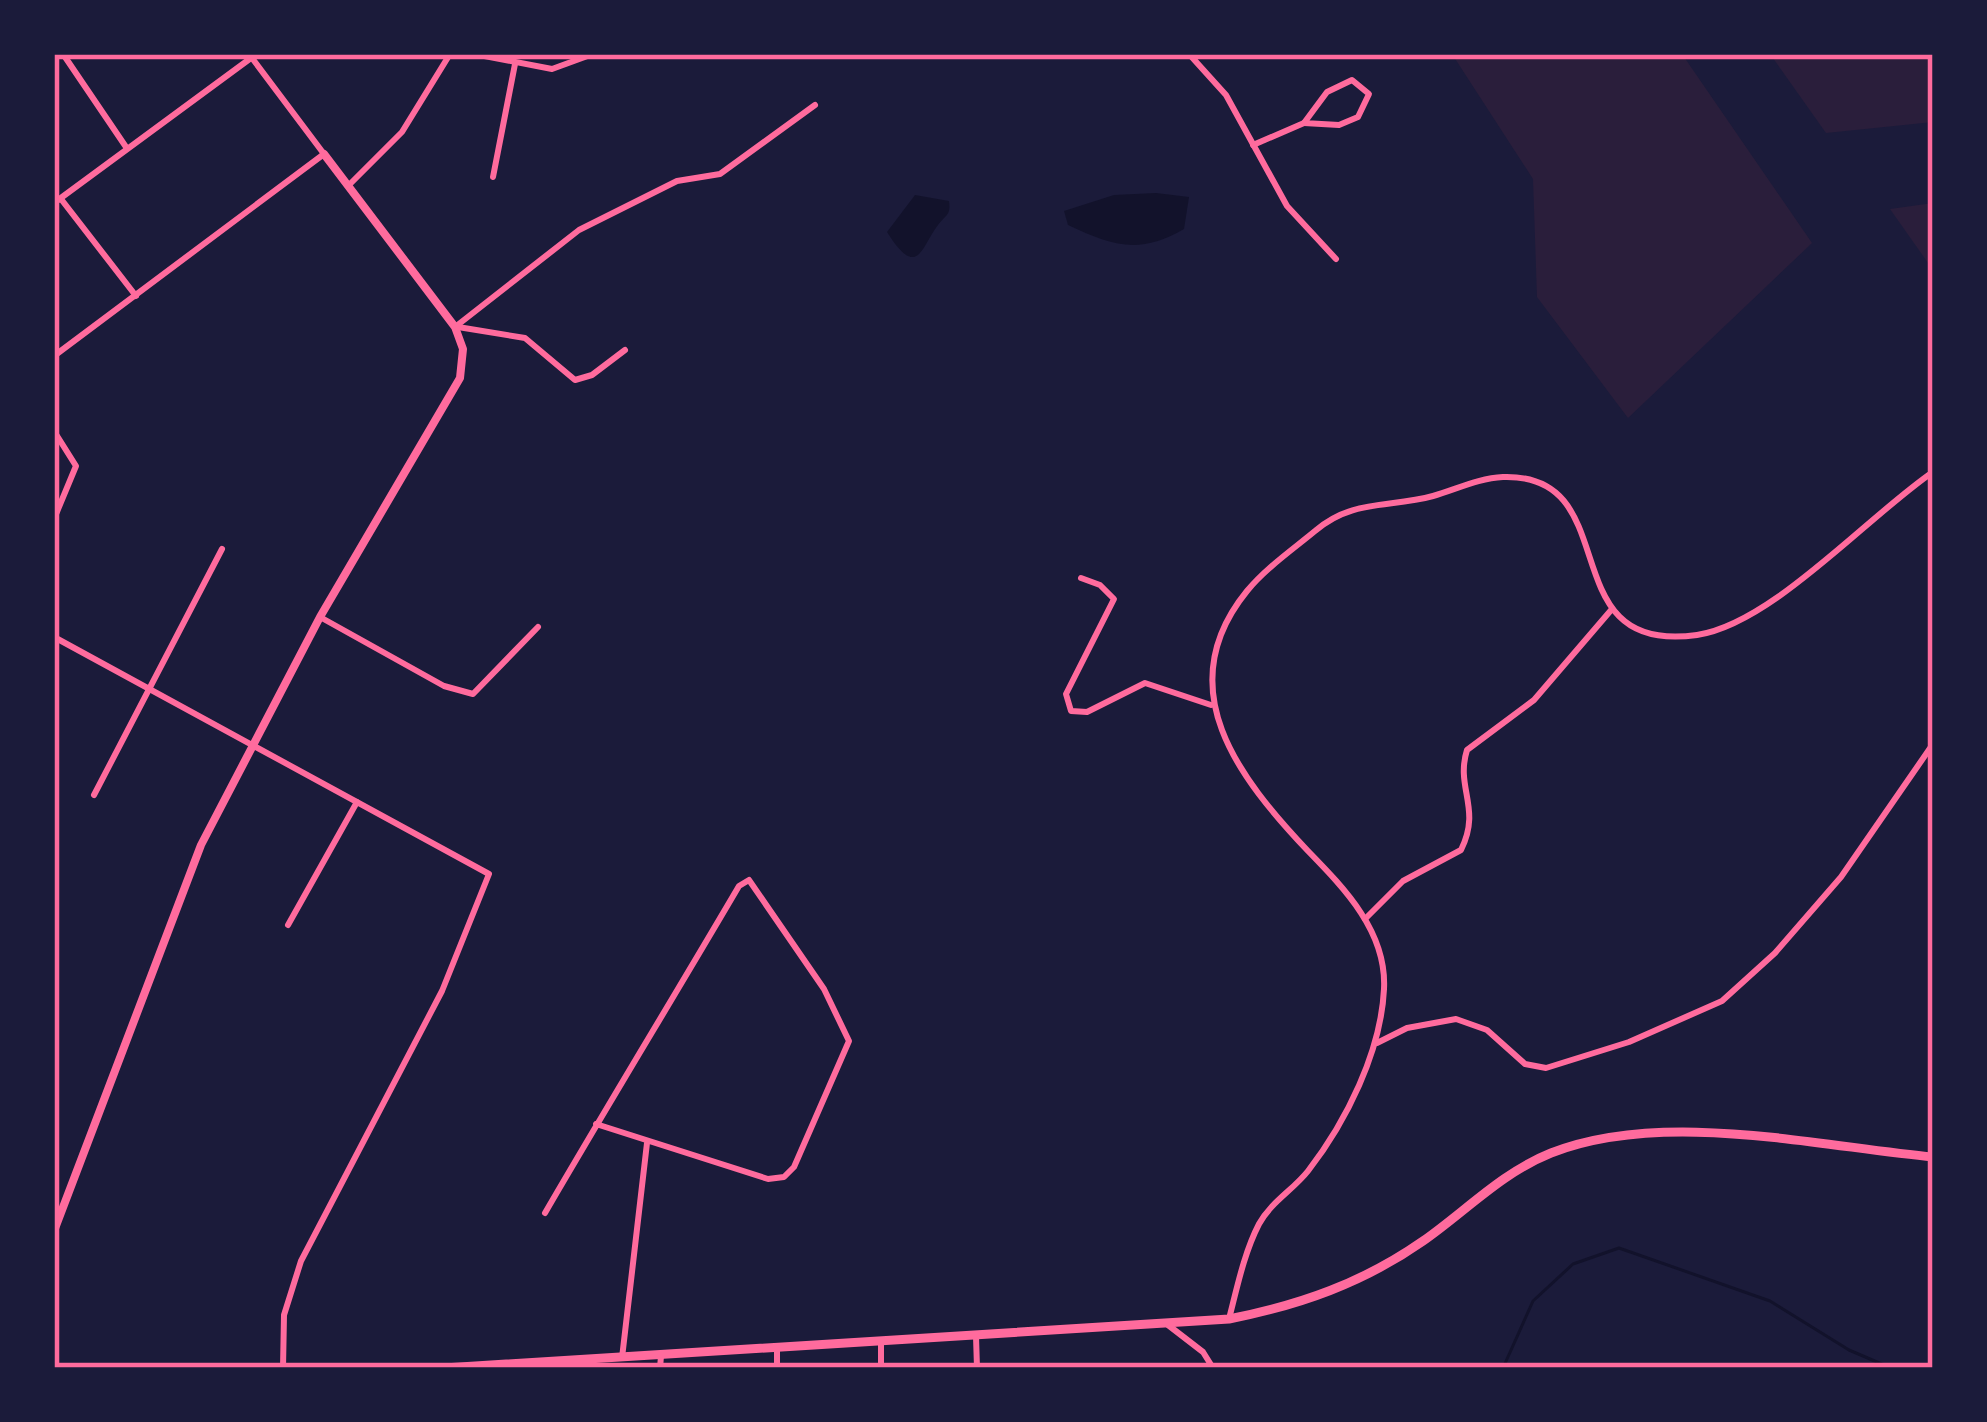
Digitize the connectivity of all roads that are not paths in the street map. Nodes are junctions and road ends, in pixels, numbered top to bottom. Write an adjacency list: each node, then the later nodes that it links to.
1 (63, 54): 11 (street)
2 (450, 54): 14 (street)
3 (474, 54): 7 (street)
4 (592, 54): 7 (street)
5 (1189, 54): 10 (street)
6 (250, 56): 11 (street); 12 (street)
7 (514, 64): 13 (street)
8 (815, 105): 18 (street)
9 (1304, 123): 9 (street); 10 (street)
10 (1252, 145): 16 (street)
11 (126, 147): 15 (street)
12 (324, 154): 14 (street); 17 (street)
13 (493, 178)
14 (348, 186): 18 (street)
15 (57, 200): 17 (street)
16 (1336, 259)
17 (136, 296): 20 (street)
18 (454, 327): 19 (street); 27 (street)
19 (625, 350)
20 (54, 356)
21 (54, 431): 23 (street)
22 (1933, 472): 26 (street)
23 (54, 519)
24 (222, 548): 30 (street)
25 (1081, 578): 31 (street)
26 (1612, 609): 31 (street); 36 (street)
27 (320, 617): 28 (street); 33 (street)
28 (538, 627)
29 (54, 637): 30 (street)
30 (148, 688): 33 (street); 34 (street)
31 (1211, 705): 36 (street)
32 (1933, 744): 38 (street)
33 (252, 745): 35 (street); 43 (street)
34 (94, 795)
35 (357, 802): 37 (street); 52 (street)
36 (1365, 919): 38 (street)
37 (288, 925)
38 (1374, 1045): 44 (street)
39 (596, 1124): 40 (street); 40 (street); 42 (street)
40 (646, 1143): 49 (street)
41 (1933, 1157): 44 (main road)
42 (545, 1213)
43 (54, 1232)
44 (1229, 1319): 45 (main road)
45 (1166, 1322): 46 (main road); 57 (street)
46 (976, 1336): 47 (main road); 56 (street)
47 (881, 1342): 48 (main road); 55 (street)
48 (777, 1348): 50 (main road); 54 (street)
49 (622, 1358): 50 (main road); 51 (main road)
50 (660, 1362)
51 (543, 1365): 53 (main road)
52 (283, 1368)
53 (444, 1368)
54 (777, 1368)
55 (881, 1368)
56 (977, 1368)
57 (1213, 1368)

